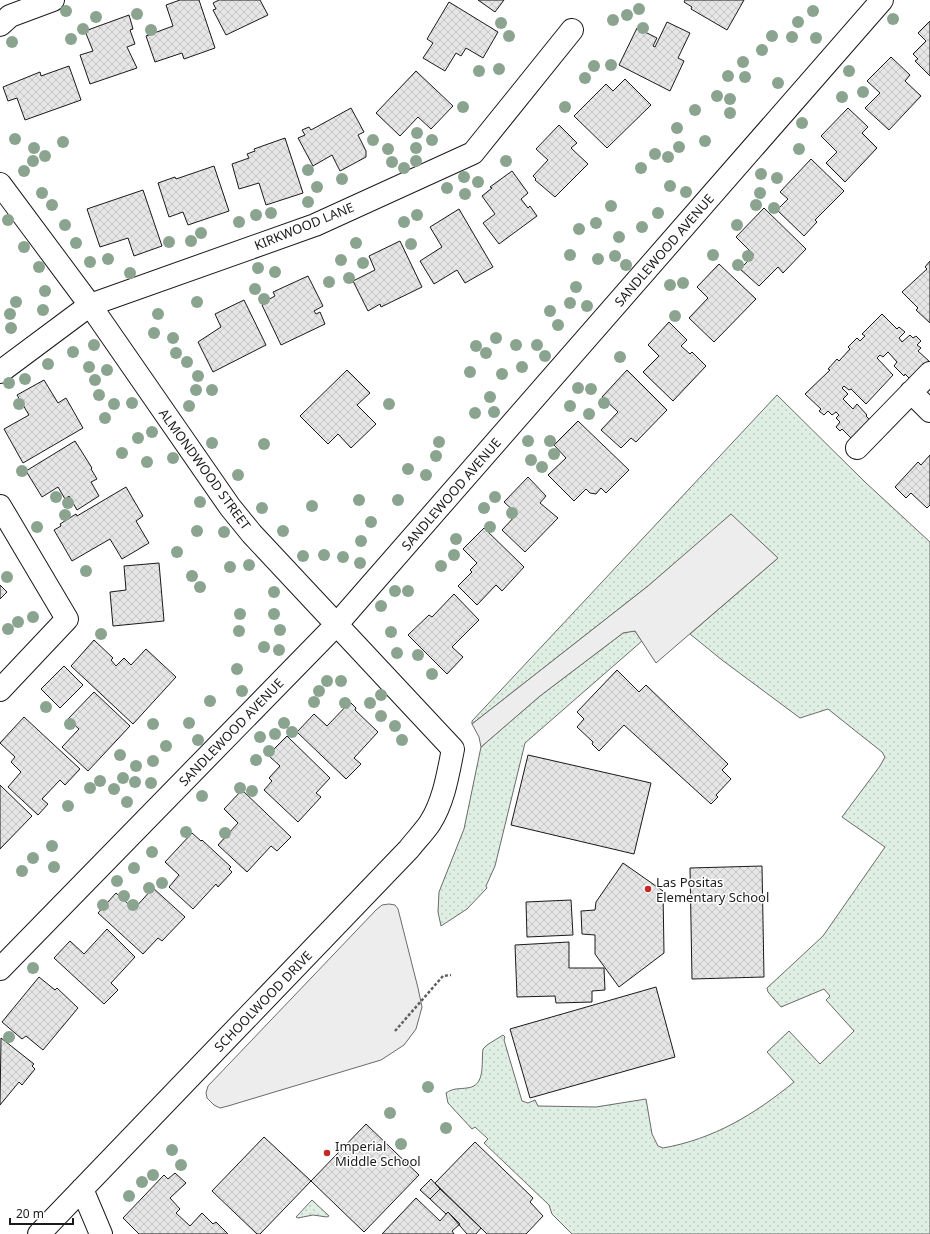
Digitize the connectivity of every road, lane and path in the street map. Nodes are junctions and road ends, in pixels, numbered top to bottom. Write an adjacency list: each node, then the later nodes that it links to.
1 (53, 0): 3 (street)
2 (882, 0): 13 (street, SANDLEWOOD AVENUE)
3 (0, 25)
4 (572, 30): 6 (street, KIRKWOOD LANE)
5 (0, 184): 6 (street, ALMONDWOOD STREET)
6 (90, 305): 7 (street, KIRKWOOD LANE); 13 (street, ALMONDWOOD STREET)
7 (0, 372)
8 (930, 373): 9 (street)
9 (911, 392): 10 (street); 11 (street)
10 (930, 410)
11 (857, 448)
12 (0, 506): 14 (street)
13 (337, 624): 15 (street, ALMONDWOOD STREET); 16 (street, SANDLEWOOD AVENUE)
14 (0, 690)
15 (453, 749): 19 (street, SCHOOLWOOD DRIVE)
16 (0, 969)
17 (451, 975): 18 (path)
18 (395, 1031)
19 (82, 1189): 20 (street, SCHOOLWOOD DRIVE); 21 (street)
20 (39, 1234)
21 (100, 1234)

